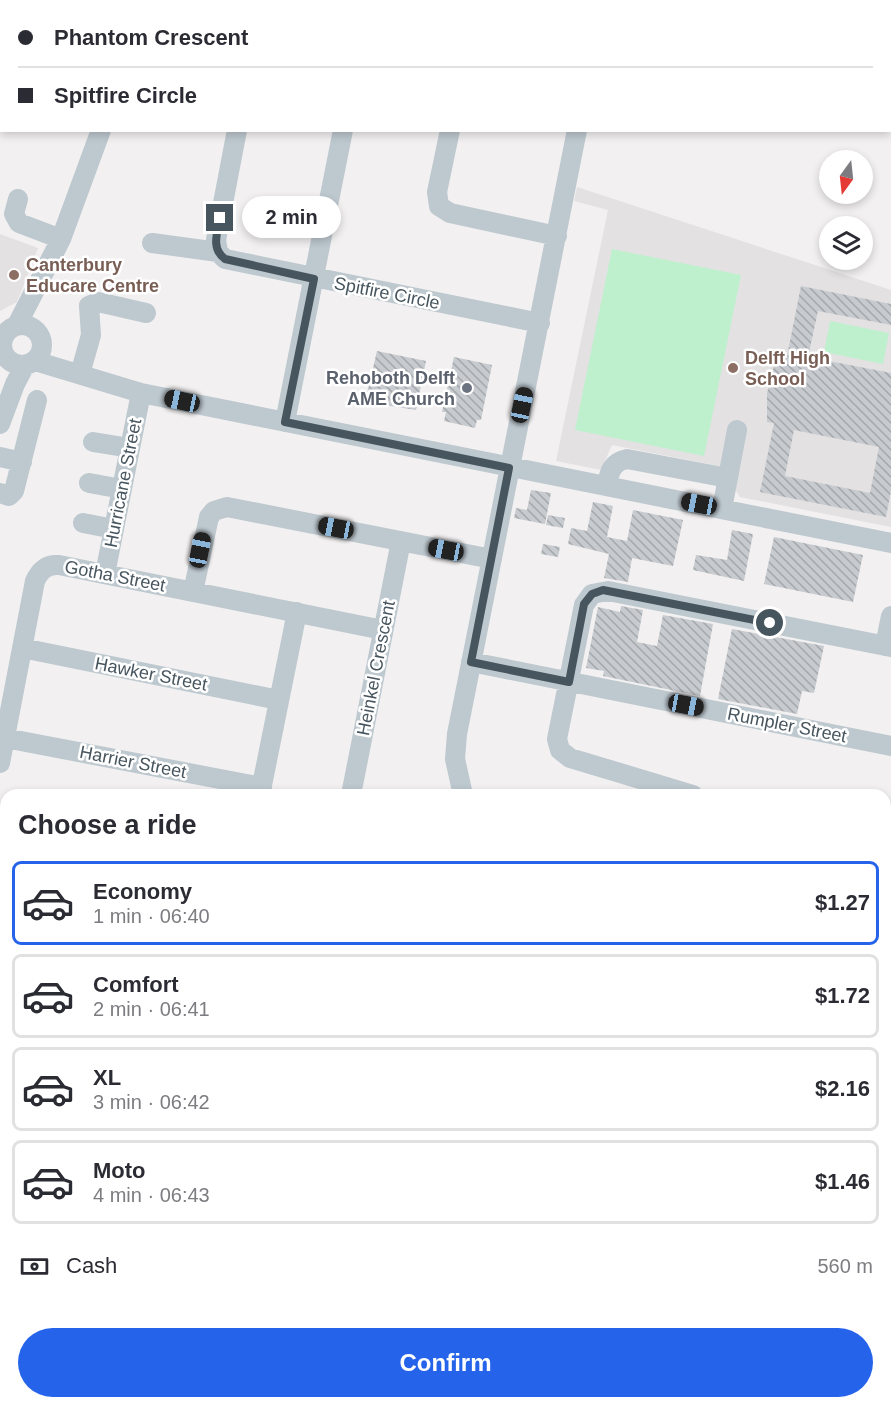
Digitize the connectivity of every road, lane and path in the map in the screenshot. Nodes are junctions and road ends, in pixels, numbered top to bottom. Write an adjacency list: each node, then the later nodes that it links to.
1 (100, 132): 8 (street)
2 (237, 132): 10 (street)
3 (343, 132): 11 (street)
4 (450, 132): 7 (street)
5 (578, 132): 7 (street)
6 (18, 199): 8 (street)
7 (557, 236): 13 (street)
8 (61, 239): 14 (street)
9 (152, 243): 10 (street, Spitfire Circle)
10 (218, 252): 11 (street, Spitfire Circle)
11 (314, 279): 13 (street, Spitfire Circle); 20 (street)
12 (146, 313): 15 (street)
13 (540, 323): 27 (street)
14 (17, 344): 15 (street); 16 (street); 19 (street); 21 (street)
15 (82, 367): 16 (street)
16 (98, 379): 17 (street)
17 (141, 393): 20 (street); 24 (street, Hurricane Street)
18 (37, 400): 26 (street)
19 (0, 408)
20 (285, 422): 27 (street)
21 (0, 424)
22 (737, 430): 28 (street)
23 (93, 442): 24 (street)
24 (130, 448): 31 (street, Hurricane Street)
25 (0, 457): 26 (street)
26 (22, 462): 32 (street)
27 (509, 468): 30 (street); 38 (street)
28 (728, 478): 30 (street); 33 (street)
29 (88, 483): 31 (street)
30 (607, 486): 33 (street)
31 (122, 489): 35 (street, Hurricane Street)
32 (0, 494)
33 (722, 509): 37 (street)
34 (83, 523): 35 (street)
35 (114, 529): 39 (street, Hurricane Street)
36 (401, 541): 38 (street); 40 (street); 43 (street, Heinkel Crescent)
37 (891, 543)
38 (492, 559): 46 (street)
39 (105, 574): 40 (street, Gotha Street); 45 (street, Gotha Street)
40 (193, 592): 41 (street, Gotha Street)
41 (297, 612): 43 (street, Gotha Street); 48 (street)
42 (891, 616): 44 (street)
43 (383, 630): 54 (street, Heinkel Crescent)
44 (888, 647): 47 (street)
45 (22, 648): 48 (street, Hawker Street); 49 (street, Gotha Street)
46 (471, 662): 47 (street, Rumpler Street); 55 (street)
47 (569, 682): 50 (street, Rumpler Street); 56 (street)
48 (279, 700): 53 (street)
49 (5, 738): 51 (street, Gotha Street); 52 (street, Harrier Street)
50 (891, 746)
51 (0, 763)
52 (251, 789)
53 (261, 789)
54 (352, 789)
55 (461, 789)
56 (674, 789)

